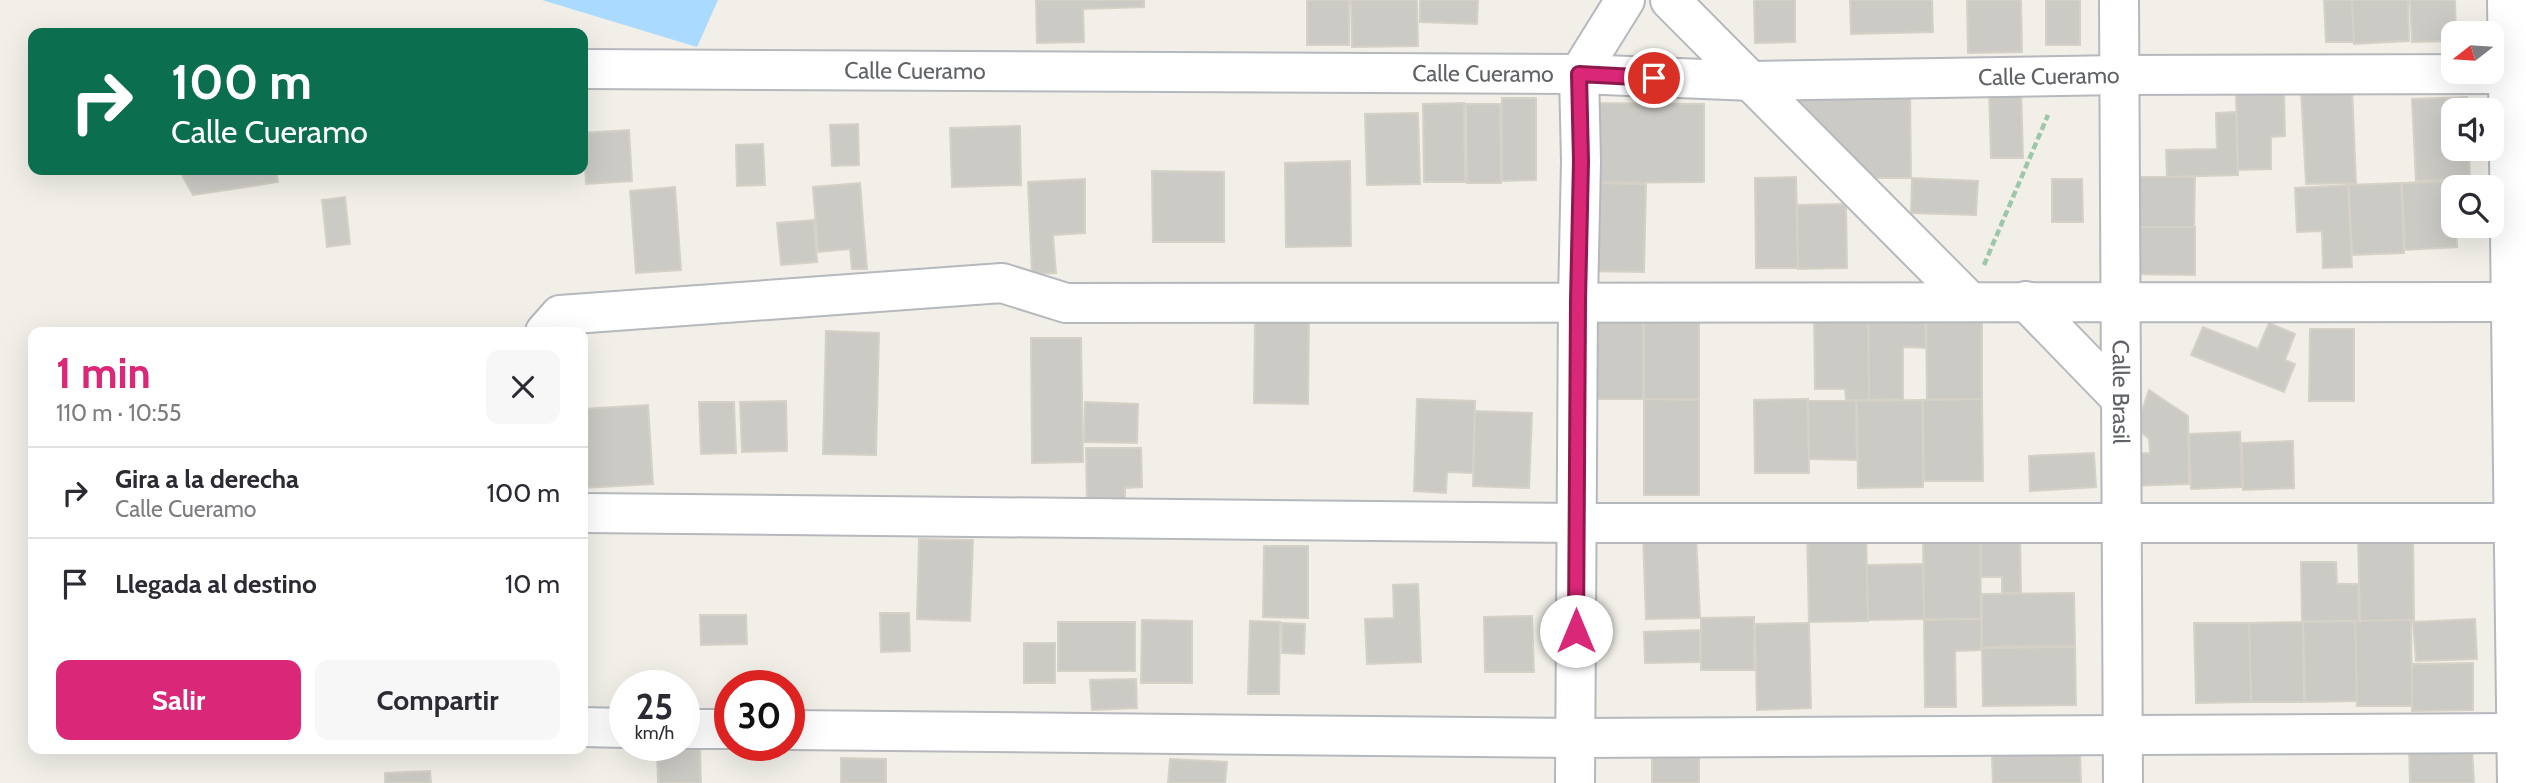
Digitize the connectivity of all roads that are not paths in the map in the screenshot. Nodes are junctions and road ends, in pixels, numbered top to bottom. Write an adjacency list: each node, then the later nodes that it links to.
1 (1625, 0): 6 (street)
2 (1670, 0): 9 (street)
3 (2119, 0): 7 (street, Calle Brasil)
4 (2507, 0): 8 (street)
5 (588, 69): 6 (street, Calle Cueramo)
6 (1579, 74): 9 (street, Calle Cueramo); 10 (street)
7 (2119, 75): 8 (street, Calle Cueramo); 9 (street, Calle Cueramo); 13 (street, Calle Brasil)
8 (2508, 75): 14 (street)
9 (1754, 81): 11 (street)
10 (1578, 301): 11 (street); 15 (street); 18 (street)
11 (1969, 301): 12 (street)
12 (2026, 301): 13 (street); 16 (street)
13 (2120, 301): 14 (street); 16 (street, Calle Brasil)
14 (2512, 302): 20 (street)
15 (549, 327)
16 (2121, 399): 19 (street, Calle Brasil)
17 (588, 513): 18 (street)
18 (1577, 523): 19 (street); 26 (street)
19 (2122, 523): 20 (street); 25 (street, Calle Brasil)
20 (2514, 523): 24 (street)
21 (588, 727): 22 (street)
22 (609, 728)
23 (805, 730): 26 (street)
24 (2518, 733): 25 (street); 29 (street)
25 (2123, 735): 26 (street); 28 (street, Calle Brasil)
26 (1575, 738): 27 (street)
27 (1575, 783)
28 (2123, 783)
29 (2517, 783)

